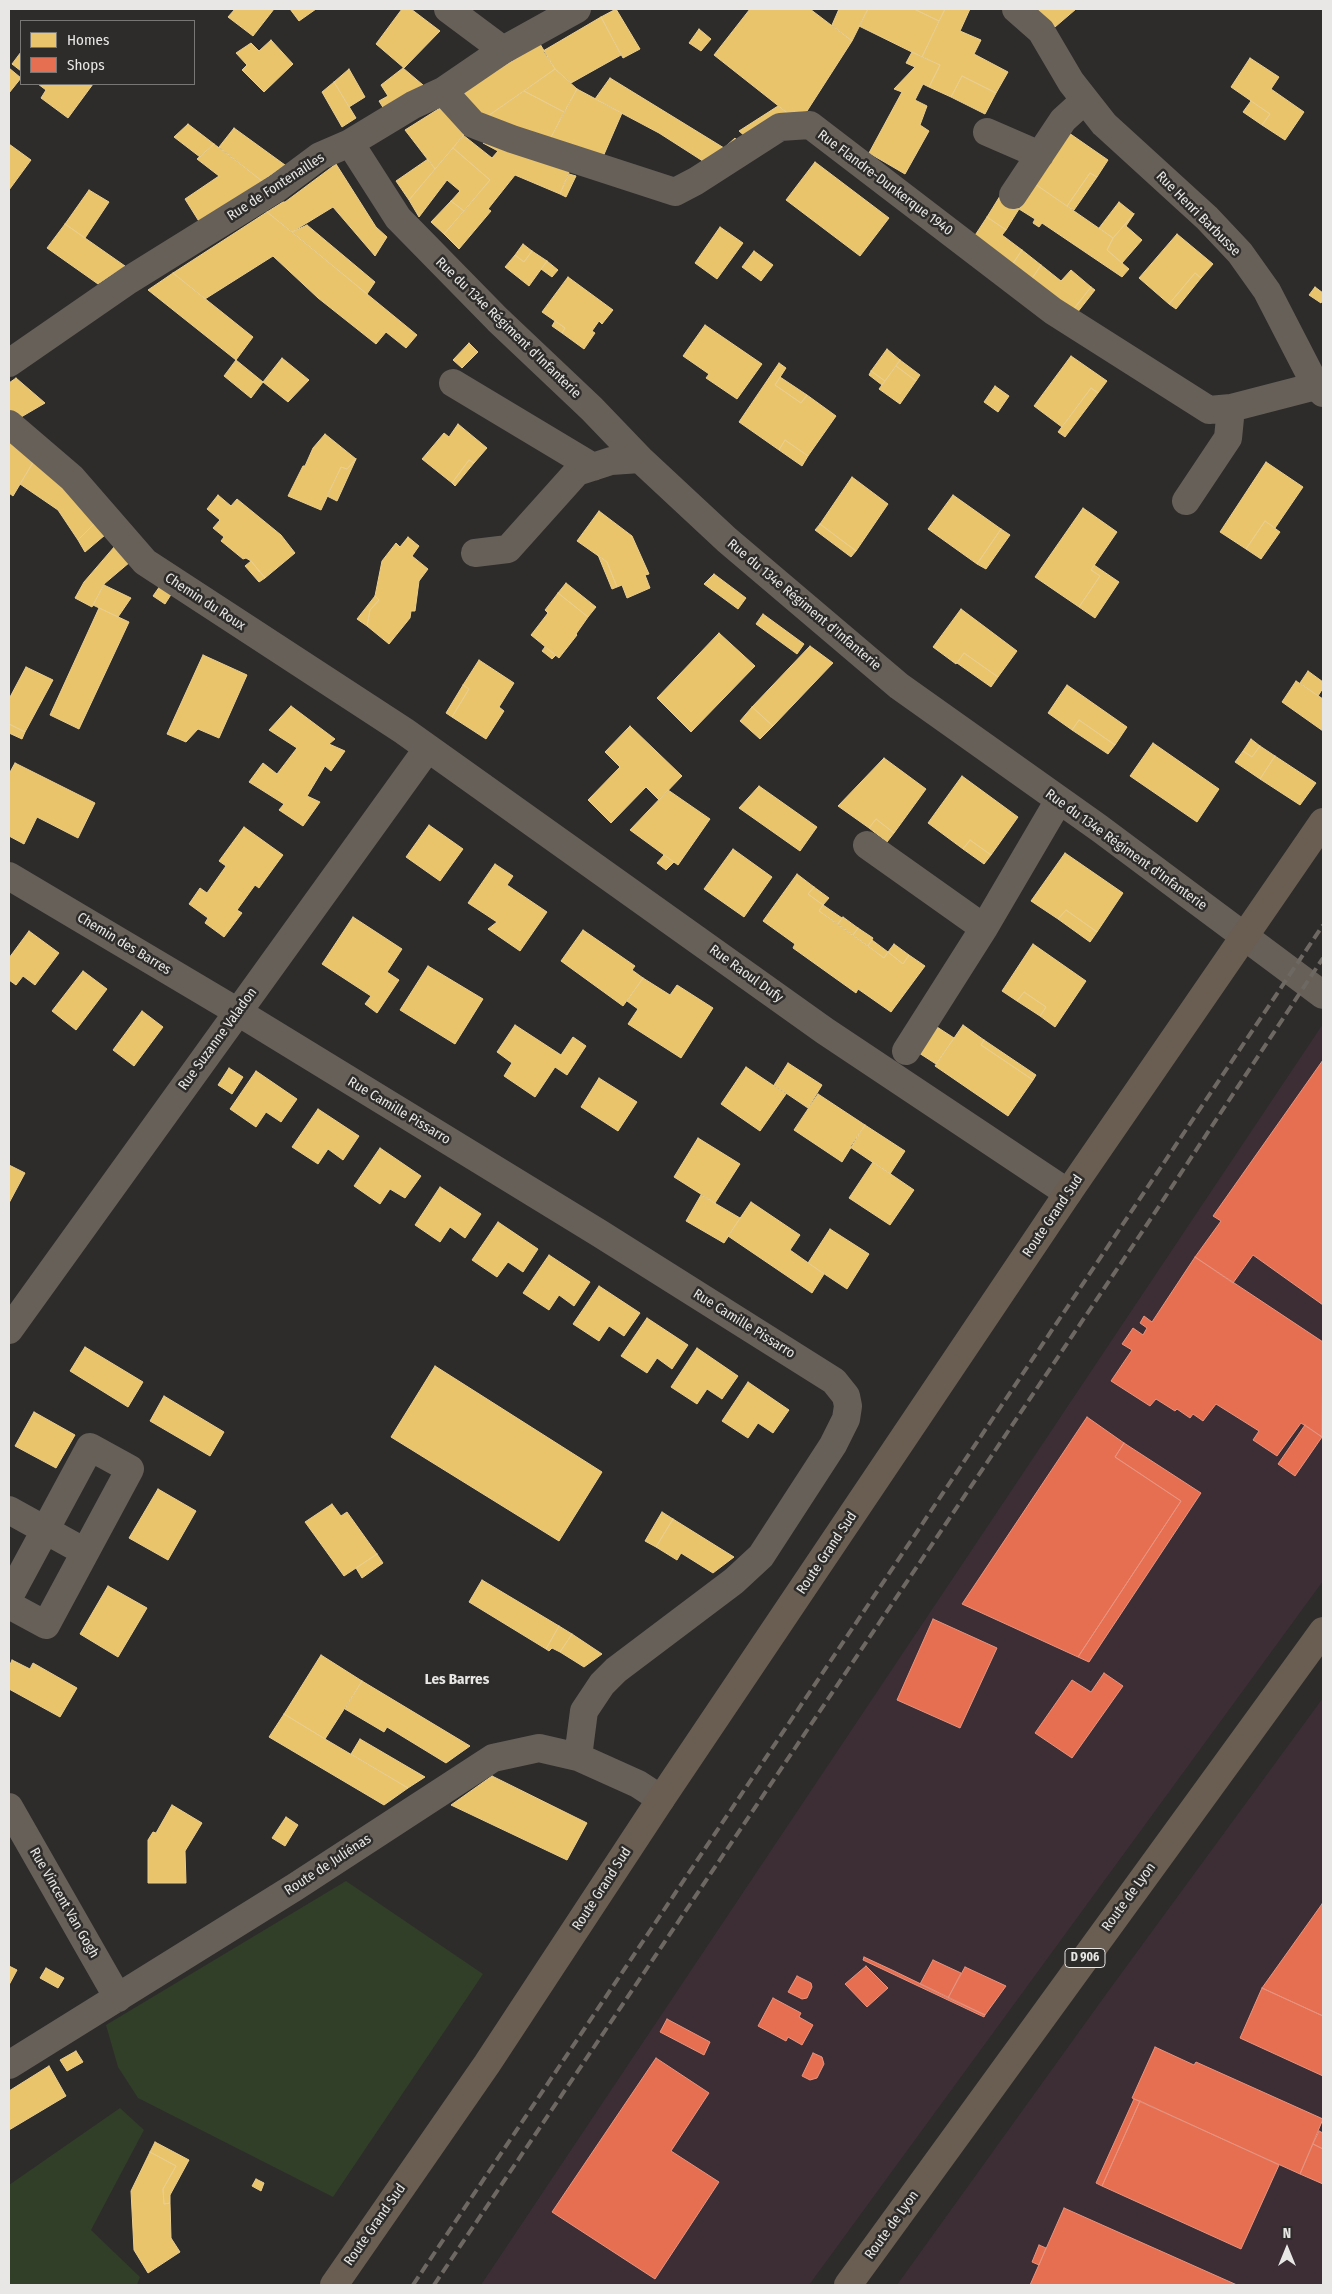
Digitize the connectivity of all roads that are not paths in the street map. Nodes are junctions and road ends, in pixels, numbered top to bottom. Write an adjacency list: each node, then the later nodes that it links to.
1 (448, 9): 4 (street)
2 (577, 9): 4 (street, Rue de Fontenailles)
3 (1016, 9): 6 (street, Rue Henri Barbusse)
4 (503, 50): 5 (street, Rue de Fontenailles)
5 (443, 91): 8 (street, Rue de Fontenailles); 14 (street, Rue Flandre-Dunkerque 1940)
6 (1085, 100): 9 (street); 13 (street, Rue Henri Barbusse)
7 (988, 132): 9 (street)
8 (350, 143): 11 (street, Rue de Fontenailles); 16 (street, Rue du 134e Régiment d'Infanterie)
9 (1040, 155): 10 (street)
10 (1013, 195)
11 (9, 363)
12 (452, 383): 17 (street)
13 (1320, 390): 14 (street, Rue Flandre-Dunkerque 1940)
14 (1231, 408): 18 (street)
15 (9, 424): 20 (street, Chemin du Roux)
16 (640, 459): 17 (street); 21 (street, Rue du 134e Régiment d'Infanterie)
17 (593, 467): 19 (street)
18 (1186, 501)
19 (475, 553)
20 (428, 748): 28 (street, Rue Suzanne Valadon); 30 (street, Rue Raoul Dufy)
21 (1059, 800): 25 (street); 26 (street, Rue du 134e Régiment d'Infanterie)
22 (1323, 822): 26 (main road, Route Grand Sud)
23 (867, 845): 25 (street)
24 (9, 876): 28 (street, Chemin des Barres)
25 (984, 928): 29 (street)
26 (1243, 936): 27 (street, Rue du 134e Régiment d'Infanterie); 30 (main road, Route Grand Sud)
27 (1323, 995)
28 (238, 1012): 31 (street, Rue Suzanne Valadon); 38 (street, Rue Camille Pissarro)
29 (906, 1051)
30 (1068, 1193): 39 (main road, Route Grand Sud)
31 (9, 1330)
32 (9, 1510): 33 (street)
33 (45, 1530): 34 (street); 34 (street); 35 (street)
34 (85, 1552): 36 (street)
35 (9, 1597)
36 (9, 1605)
37 (1323, 1631): 44 (main road, Route de Lyon / D 906)
38 (578, 1757): 39 (street, Route de Juliénas); 41 (street, Route de Juliénas)
39 (661, 1799): 43 (main road, Route Grand Sud)
40 (9, 1807): 41 (street, Rue Vincent Van Gogh)
41 (118, 1998): 42 (street, Route de Juliénas)
42 (9, 2065)
43 (334, 2285)
44 (848, 2285)

